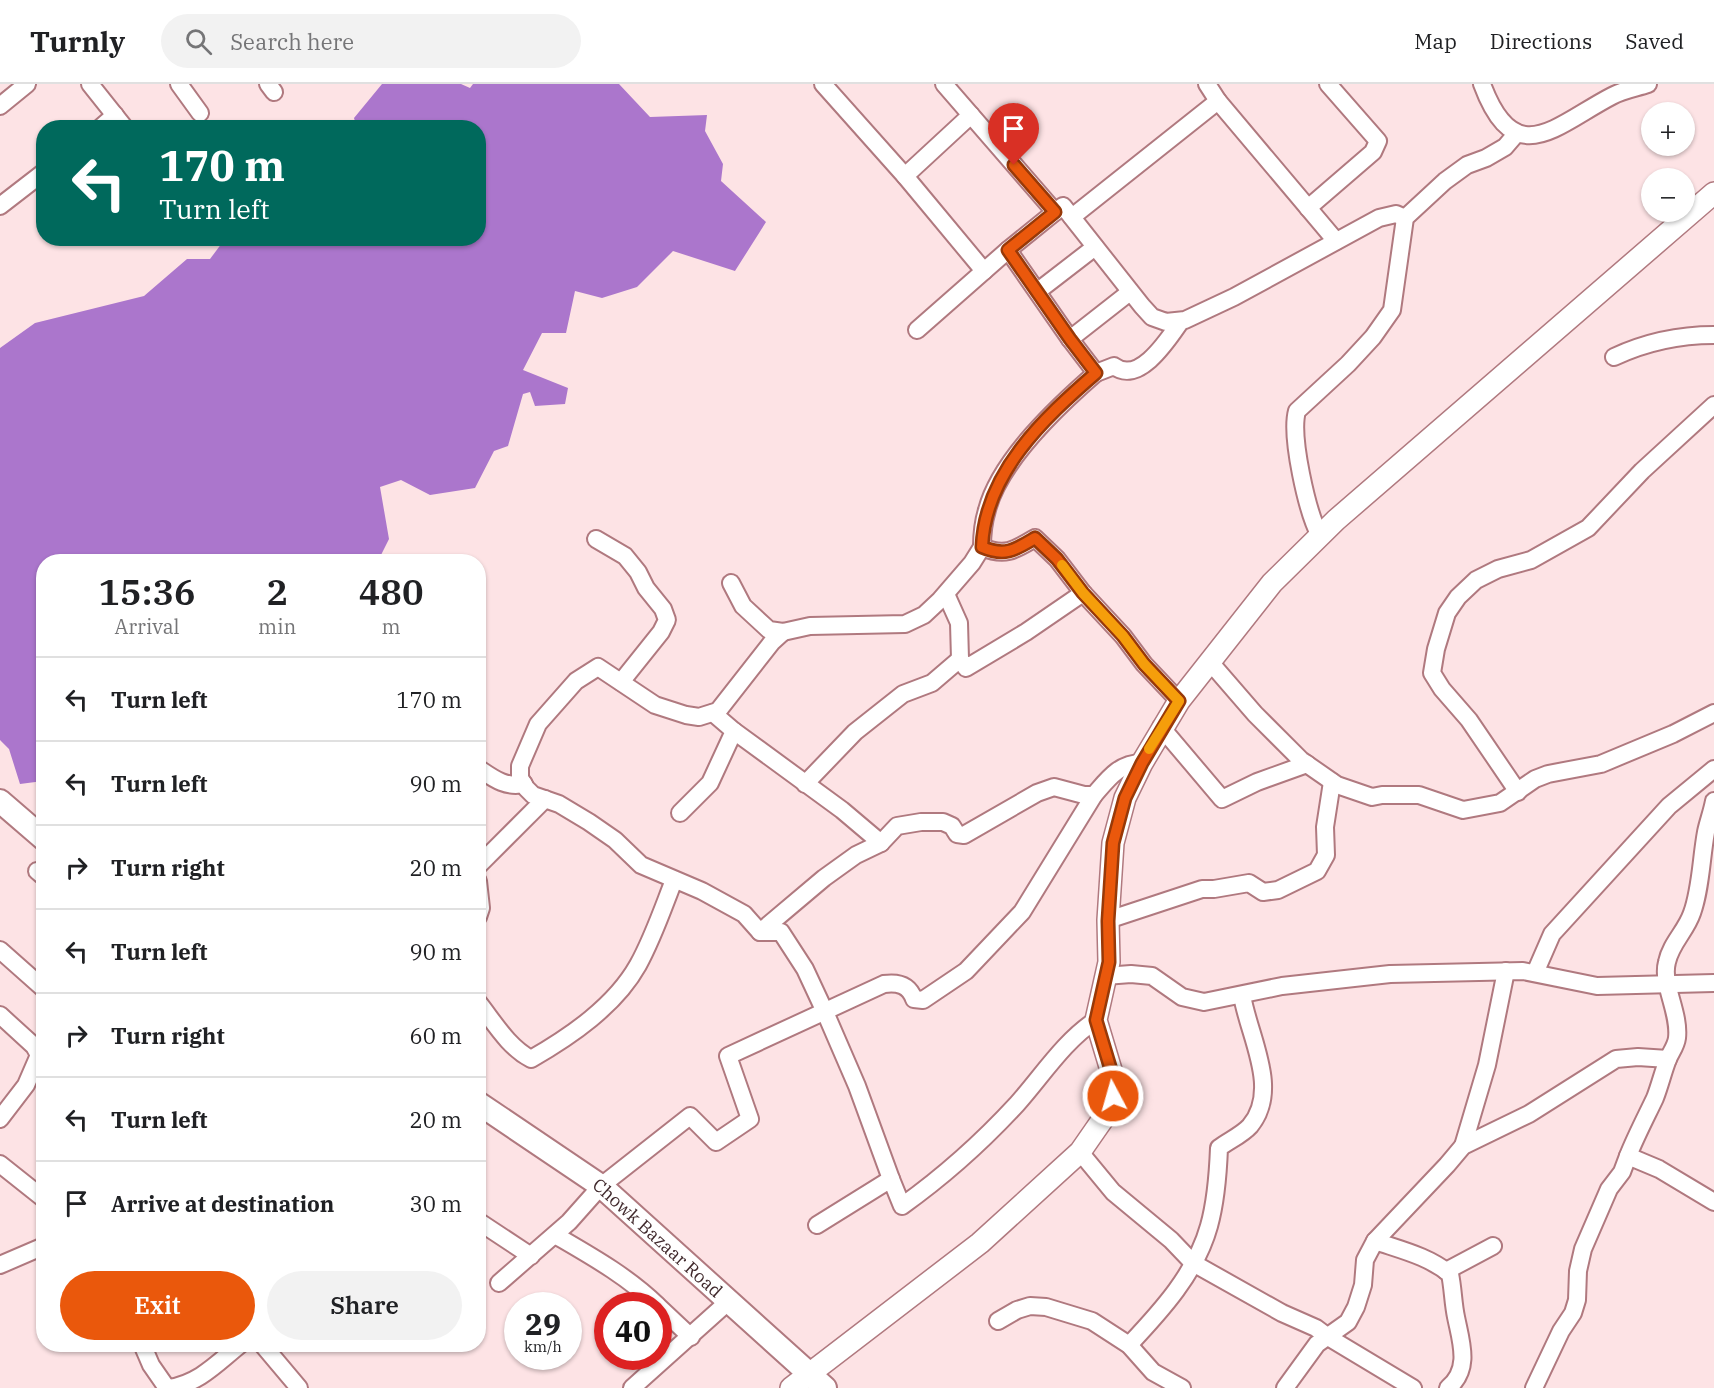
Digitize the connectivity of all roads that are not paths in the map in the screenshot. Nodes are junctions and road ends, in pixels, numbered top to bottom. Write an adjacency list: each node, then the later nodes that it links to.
1 (27, 84): 11 (street)
2 (90, 84): 14 (street)
3 (179, 84): 12 (street)
4 (823, 84): 16 (street)
5 (944, 84): 13 (street)
6 (1207, 84): 10 (street)
7 (1328, 84): 20 (street)
8 (1482, 84): 15 (street)
9 (1648, 84): 15 (street)
10 (1218, 101): 20 (street); 22 (street)
11 (0, 106)
12 (200, 113)
13 (971, 115): 16 (street); 21 (street)
14 (119, 120)
15 (1517, 133): 23 (street)
16 (905, 176): 27 (street)
17 (36, 178): 19 (street)
18 (1714, 194): 37 (street)
19 (0, 206)
20 (1308, 208): 24 (street)
21 (1055, 212): 22 (street); 26 (street)
22 (1072, 217): 25 (street)
23 (1405, 218): 24 (street); 37 (street)
24 (1336, 241): 30 (street)
25 (1095, 247): 28 (street); 29 (street)
26 (1008, 250): 27 (street); 28 (street)
27 (984, 272): 31 (street)
28 (1038, 291): 33 (street)
29 (1130, 292): 30 (street); 33 (street)
30 (1181, 321): 35 (street)
31 (917, 330)
32 (1714, 335): 34 (street)
33 (1070, 339): 35 (street)
34 (1614, 357)
35 (1096, 373): 39 (street)
36 (1714, 405): 59 (street)
37 (1320, 536): 45 (street)
38 (596, 539): 46 (street)
39 (982, 547): 41 (street); 42 (street)
40 (731, 584): 43 (street)
41 (1083, 593): 44 (street); 47 (street)
42 (946, 594): 43 (street); 44 (street)
43 (783, 632): 48 (street)
44 (960, 659): 58 (street)
45 (1210, 662): 47 (street); 53 (street)
46 (621, 682): 48 (street); 57 (street)
47 (1179, 701): 50 (street)
48 (713, 713): 51 (street)
49 (1714, 713): 59 (street)
50 (1161, 728): 52 (street); 53 (street)
51 (734, 731): 58 (street); 64 (street)
52 (1142, 763): 60 (street); 69 (street)
53 (1307, 764): 56 (street)
54 (1714, 769): 73 (street)
55 (486, 773): 57 (street)
56 (1332, 782): 59 (street); 69 (street)
57 (524, 784): 61 (street)
58 (805, 784): 66 (street)
59 (1518, 792)
60 (1094, 795): 66 (street); 80 (street)
61 (545, 799): 67 (street); 68 (street)
62 (0, 801): 65 (main road)
63 (1714, 801): 76 (street)
64 (680, 813)
65 (36, 832)
66 (881, 843): 70 (street)
67 (486, 858)
68 (674, 880): 70 (street); 79 (street)
69 (1108, 921): 74 (street)
70 (760, 932): 80 (street)
71 (0, 950): 75 (street)
72 (1506, 971): 73 (street); 78 (street); 88 (street)
73 (1535, 973): 76 (street)
74 (1105, 976): 78 (street); 82 (street)
75 (36, 982)
76 (1667, 983): 77 (street); 84 (street)
77 (1714, 983)
78 (1242, 995): 103 (street)
79 (486, 1012)
80 (825, 1012): 92 (street); 93 (street)
81 (0, 1015): 83 (street)
82 (1096, 1020): 89 (street); 92 (street)
83 (36, 1050)
84 (1668, 1059): 88 (street); 90 (street)
85 (36, 1062): 87 (street)
86 (486, 1108): 93 (main road, Chowk Bazaar Road)
87 (0, 1119)
88 (1463, 1146): 99 (street)
89 (1080, 1152): 103 (street); 117 (street)
90 (1628, 1156): 95 (street); 126 (street)
91 (0, 1164): 94 (street)
92 (891, 1179): 97 (street)
93 (601, 1185): 98 (street); 108 (main road, Chowk Bazaar Road)
94 (36, 1193)
95 (1714, 1202)
96 (486, 1226): 102 (street)
97 (817, 1226)
98 (555, 1235): 102 (street); 107 (street)
99 (1375, 1241): 105 (street); 112 (street)
100 (1493, 1246): 105 (street)
101 (36, 1249): 104 (street)
102 (531, 1256): 106 (street)
103 (1193, 1263): 112 (street); 113 (street)
104 (0, 1265)
105 (1446, 1271): 125 (street)
106 (499, 1283)
107 (643, 1292)
108 (729, 1301): 111 (street); 117 (main road, Chowk Bazaar Road)
109 (672, 1319): 111 (street)
110 (998, 1321): 113 (street)
111 (691, 1337): 120 (street)
112 (1328, 1337): 123 (street); 124 (street)
113 (1129, 1345): 122 (street)
114 (145, 1352): 118 (street)
115 (231, 1352): 118 (street)
116 (269, 1352): 119 (street)
117 (817, 1381): 121 (street)
118 (168, 1388)
119 (299, 1388)
120 (632, 1388)
121 (791, 1388)
122 (1182, 1388)
123 (1285, 1388)
124 (1413, 1388)
125 (1448, 1388)
126 (1534, 1388)

